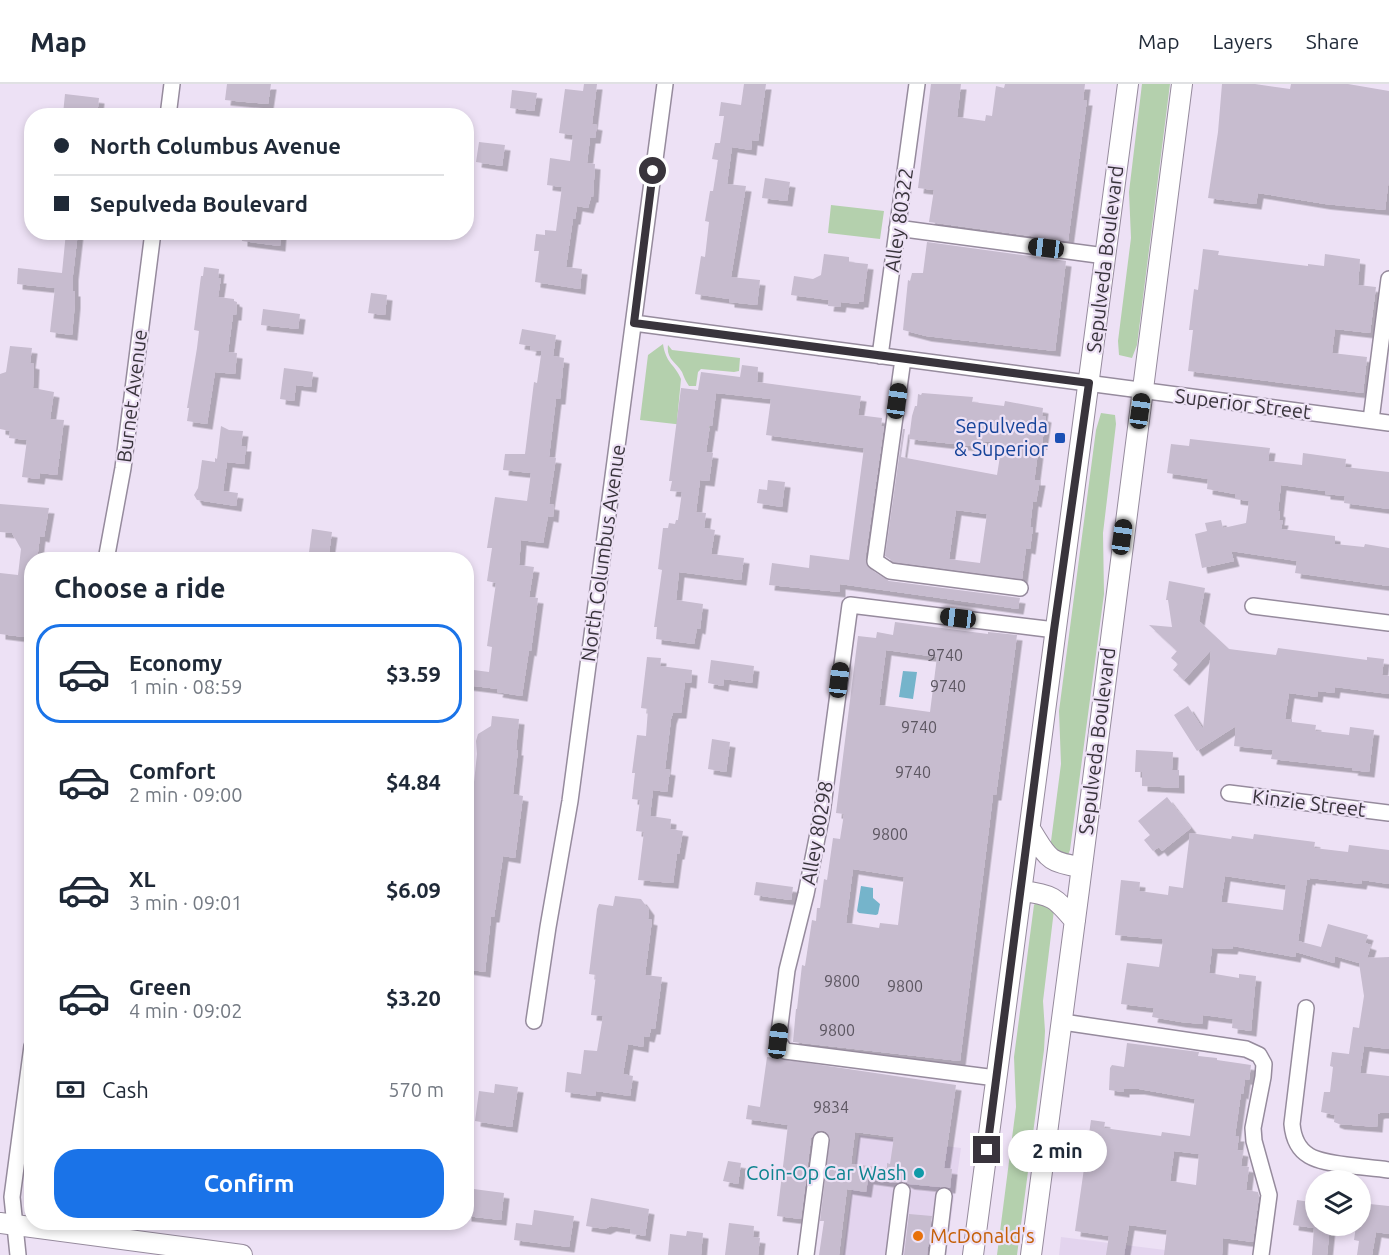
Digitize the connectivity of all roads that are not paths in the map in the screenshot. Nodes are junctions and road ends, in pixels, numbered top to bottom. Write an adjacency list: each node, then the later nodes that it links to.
1 (172, 84): 6 (street)
2 (664, 84): 11 (street, North Columbus Avenue)
3 (916, 84): 7 (street, Alley 80322)
4 (1128, 84): 9 (main road, Sepulveda Boulevard)
5 (1182, 84): 15 (main road, Sepulveda Boulevard)
6 (169, 108)
7 (897, 228): 9 (street); 12 (street, Alley 80322)
8 (152, 240): 18 (street, Burnet Avenue)
9 (1105, 256): 14 (main road, Sepulveda Boulevard)
10 (1389, 279): 16 (street)
11 (634, 323): 12 (street, Superior Street); 30 (street, North Columbus Avenue)
12 (880, 356): 13 (street, Superior Street)
13 (903, 359): 14 (street, Superior Street); 19 (street)
14 (1089, 383): 15 (street, Superior Street); 22 (main road, Sepulveda Boulevard)
15 (1142, 390): 16 (street, Superior Street); 26 (main road, Sepulveda Boulevard)
16 (1371, 420): 17 (street, Superior Street)
17 (1389, 423)
18 (107, 552)
19 (1020, 588)
20 (1252, 606): 21 (street)
21 (1389, 623)
22 (1054, 630): 25 (main road, Sepulveda Boulevard); 32 (street, Alley 80298)
23 (1229, 793): 24 (street, Kinzie Street)
24 (1389, 813)
25 (1030, 829): 26 (main road); 27 (main road, Sepulveda Boulevard)
26 (1081, 867): 28 (main road, Sepulveda Boulevard)
27 (1021, 891): 28 (main road); 32 (main road, Sepulveda Boulevard)
28 (1075, 921): 31 (main road, Sepulveda Boulevard)
29 (1306, 1008): 35 (street)
30 (534, 1021)
31 (1063, 1022): 47 (main road, Sepulveda Boulevard); 48 (street)
32 (996, 1078): 46 (main road, Sepulveda Boulevard)
33 (24, 1106): 38 (street)
34 (821, 1140): 43 (street)
35 (1389, 1170)
36 (902, 1191): 44 (street)
37 (944, 1196): 45 (street)
38 (8, 1224): 39 (main road); 41 (street)
39 (24, 1226)
40 (53, 1230): 42 (main road)
41 (18, 1255)
42 (242, 1255)
43 (806, 1255)
44 (894, 1255)
45 (937, 1255)
46 (973, 1255)
47 (1031, 1255)
48 (1261, 1255)

